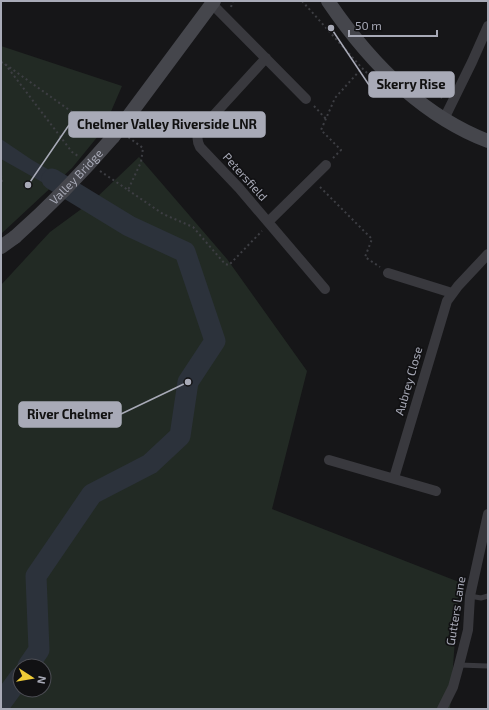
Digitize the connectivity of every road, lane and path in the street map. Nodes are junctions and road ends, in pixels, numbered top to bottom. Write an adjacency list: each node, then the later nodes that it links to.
1 (327, 1): 10 (street)
2 (213, 2): 4 (street); 11 (street, Valley Bridge)
3 (488, 26): 10 (street)
4 (266, 58): 8 (street); 20 (street, Petersfield)
5 (1, 62): 6 (path)
6 (4, 64): 11 (path); 13 (path)
7 (362, 68): 9 (path)
8 (306, 99): 9 (path)
9 (326, 119): 14 (path)
10 (444, 119): 12 (street)
11 (115, 134): 19 (path); 21 (street, Valley Bridge, bridge)
12 (488, 141)
13 (83, 160)
14 (326, 165): 17 (street, Petersfield)
15 (95, 168): 19 (path)
16 (1, 175): 18 (path)
17 (312, 179): 20 (street, Petersfield); 23 (path)
18 (1, 184)
19 (128, 190): 20 (path)
20 (268, 222): 24 (street, Petersfield)
21 (1, 247)
22 (488, 254): 25 (street, Aubrey Close)
23 (388, 273): 25 (street)
24 (325, 289)
25 (452, 293): 27 (street, Aubrey Close)
26 (329, 460): 27 (street)
27 (394, 478): 28 (street)
28 (436, 490)
29 (488, 514): 30 (street, Gutters Lane)
30 (470, 596): 31 (lane); 32 (street, Gutters Lane)
31 (488, 596)
32 (460, 665): 33 (lane); 34 (street, Gutters Lane)
33 (488, 666)
34 (442, 709)

